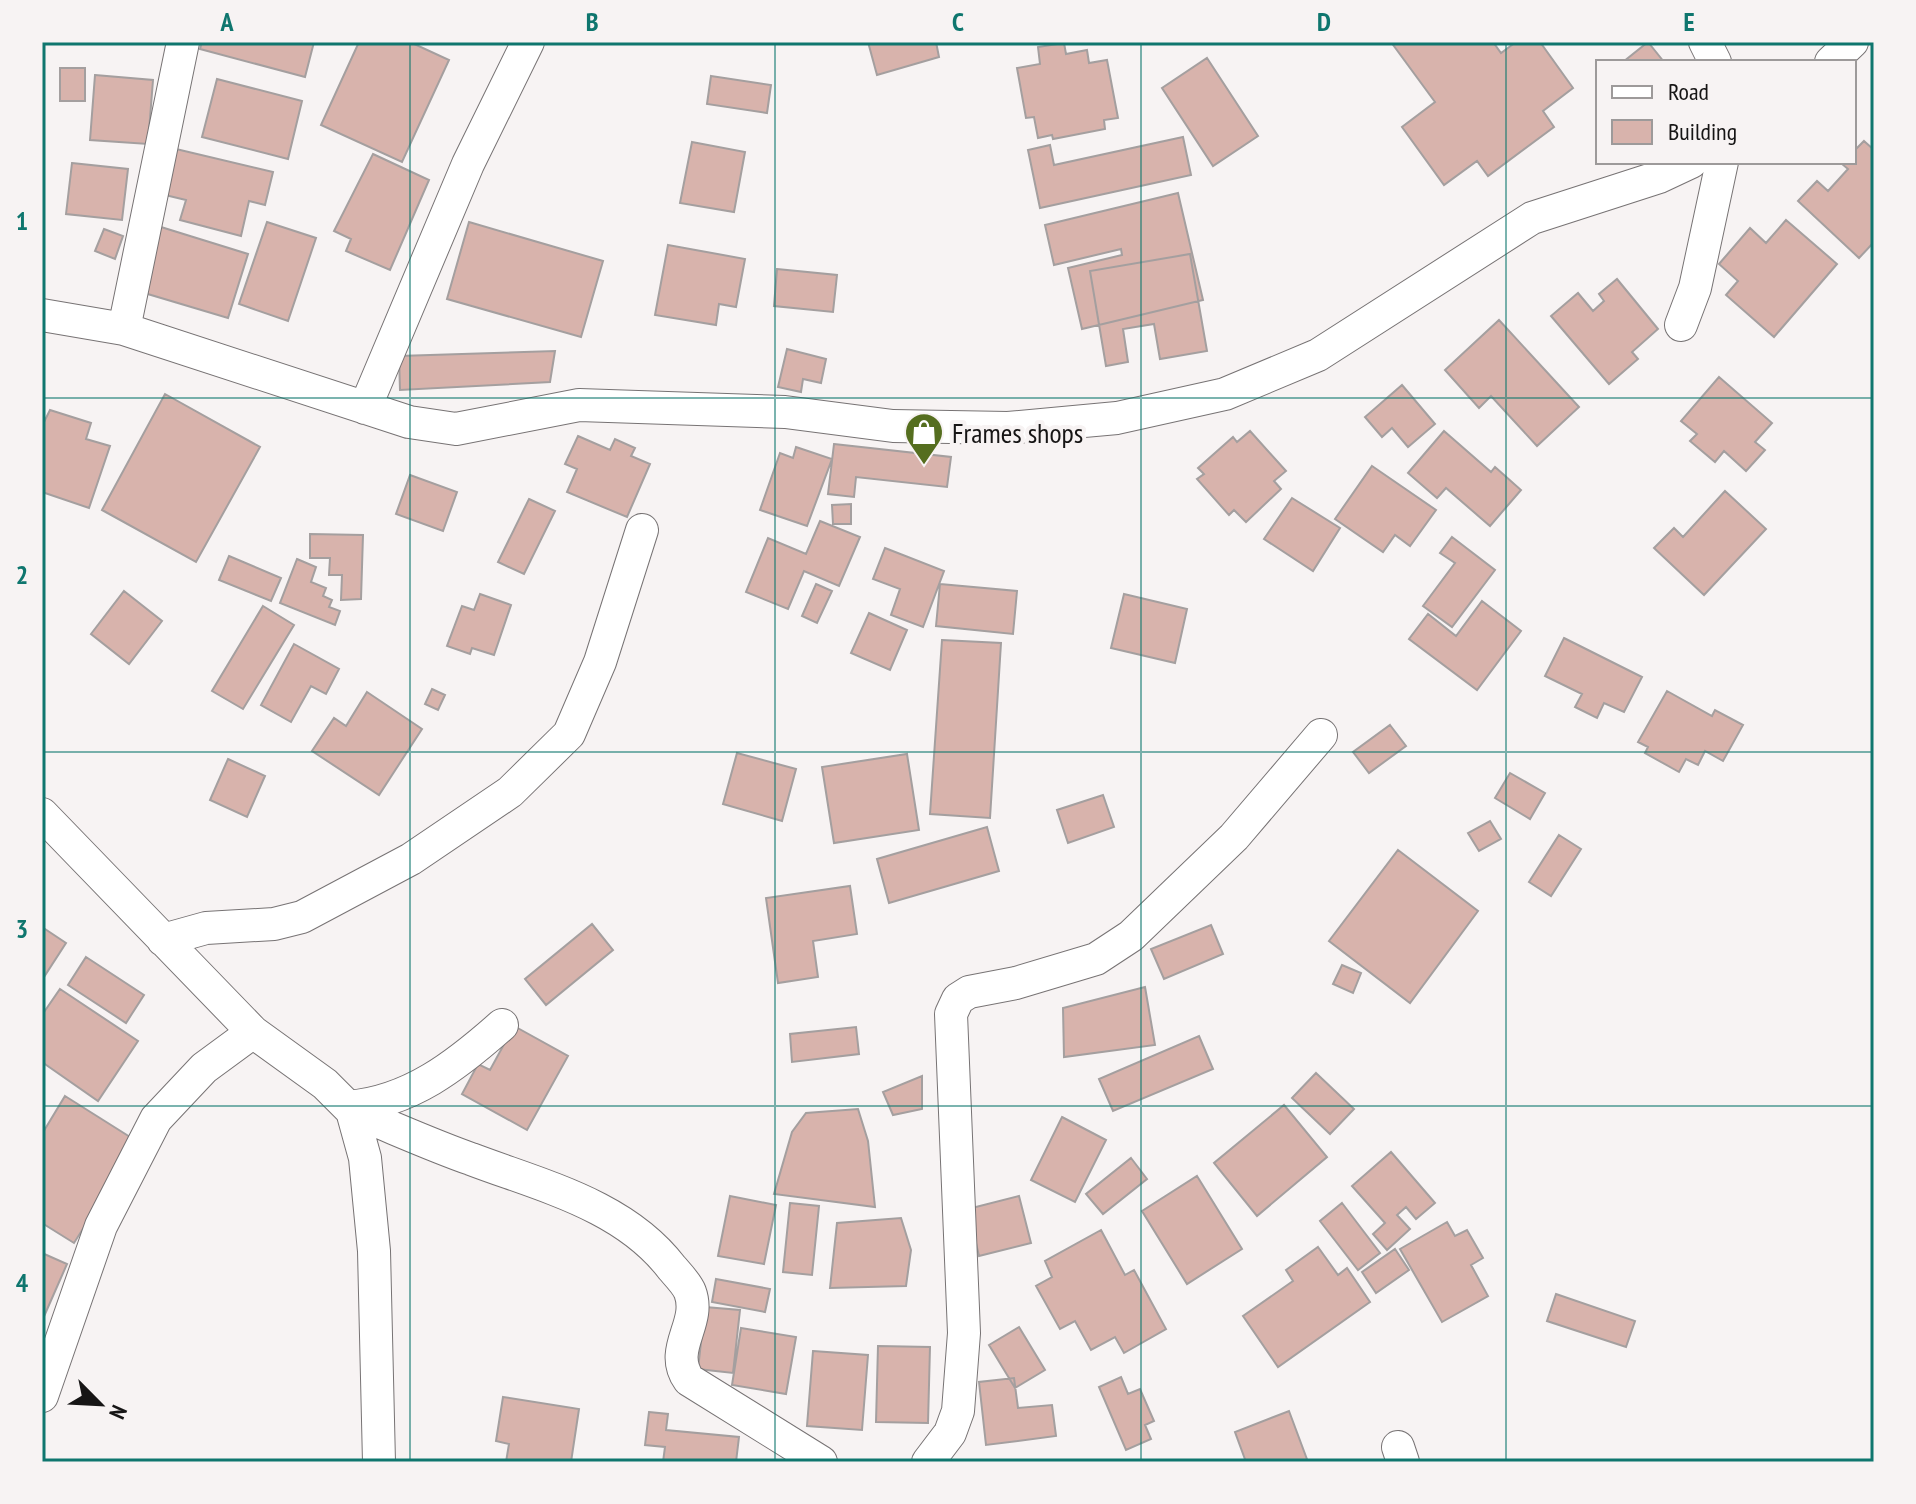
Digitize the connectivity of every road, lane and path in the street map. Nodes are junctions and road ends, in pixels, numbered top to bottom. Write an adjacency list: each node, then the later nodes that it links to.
1 (183, 42): 11 (street)
2 (528, 42): 12 (street)
3 (1705, 42): 5 (street)
4 (1852, 42): 6 (street)
5 (1714, 60)
6 (1833, 60)
7 (1687, 164): 12 (street)
8 (1722, 164): 10 (street)
9 (42, 315): 11 (street)
10 (1681, 325)
11 (124, 329): 12 (street)
12 (365, 408)
13 (642, 530): 16 (street)
14 (1321, 735): 23 (street)
15 (42, 814): 16 (street)
16 (163, 940): 18 (street)
17 (502, 1025): 19 (street)
18 (253, 1032): 19 (street); 20 (street)
19 (350, 1109): 21 (street); 22 (street)
20 (42, 1396)
21 (379, 1462)
22 (821, 1462)
23 (928, 1462)

